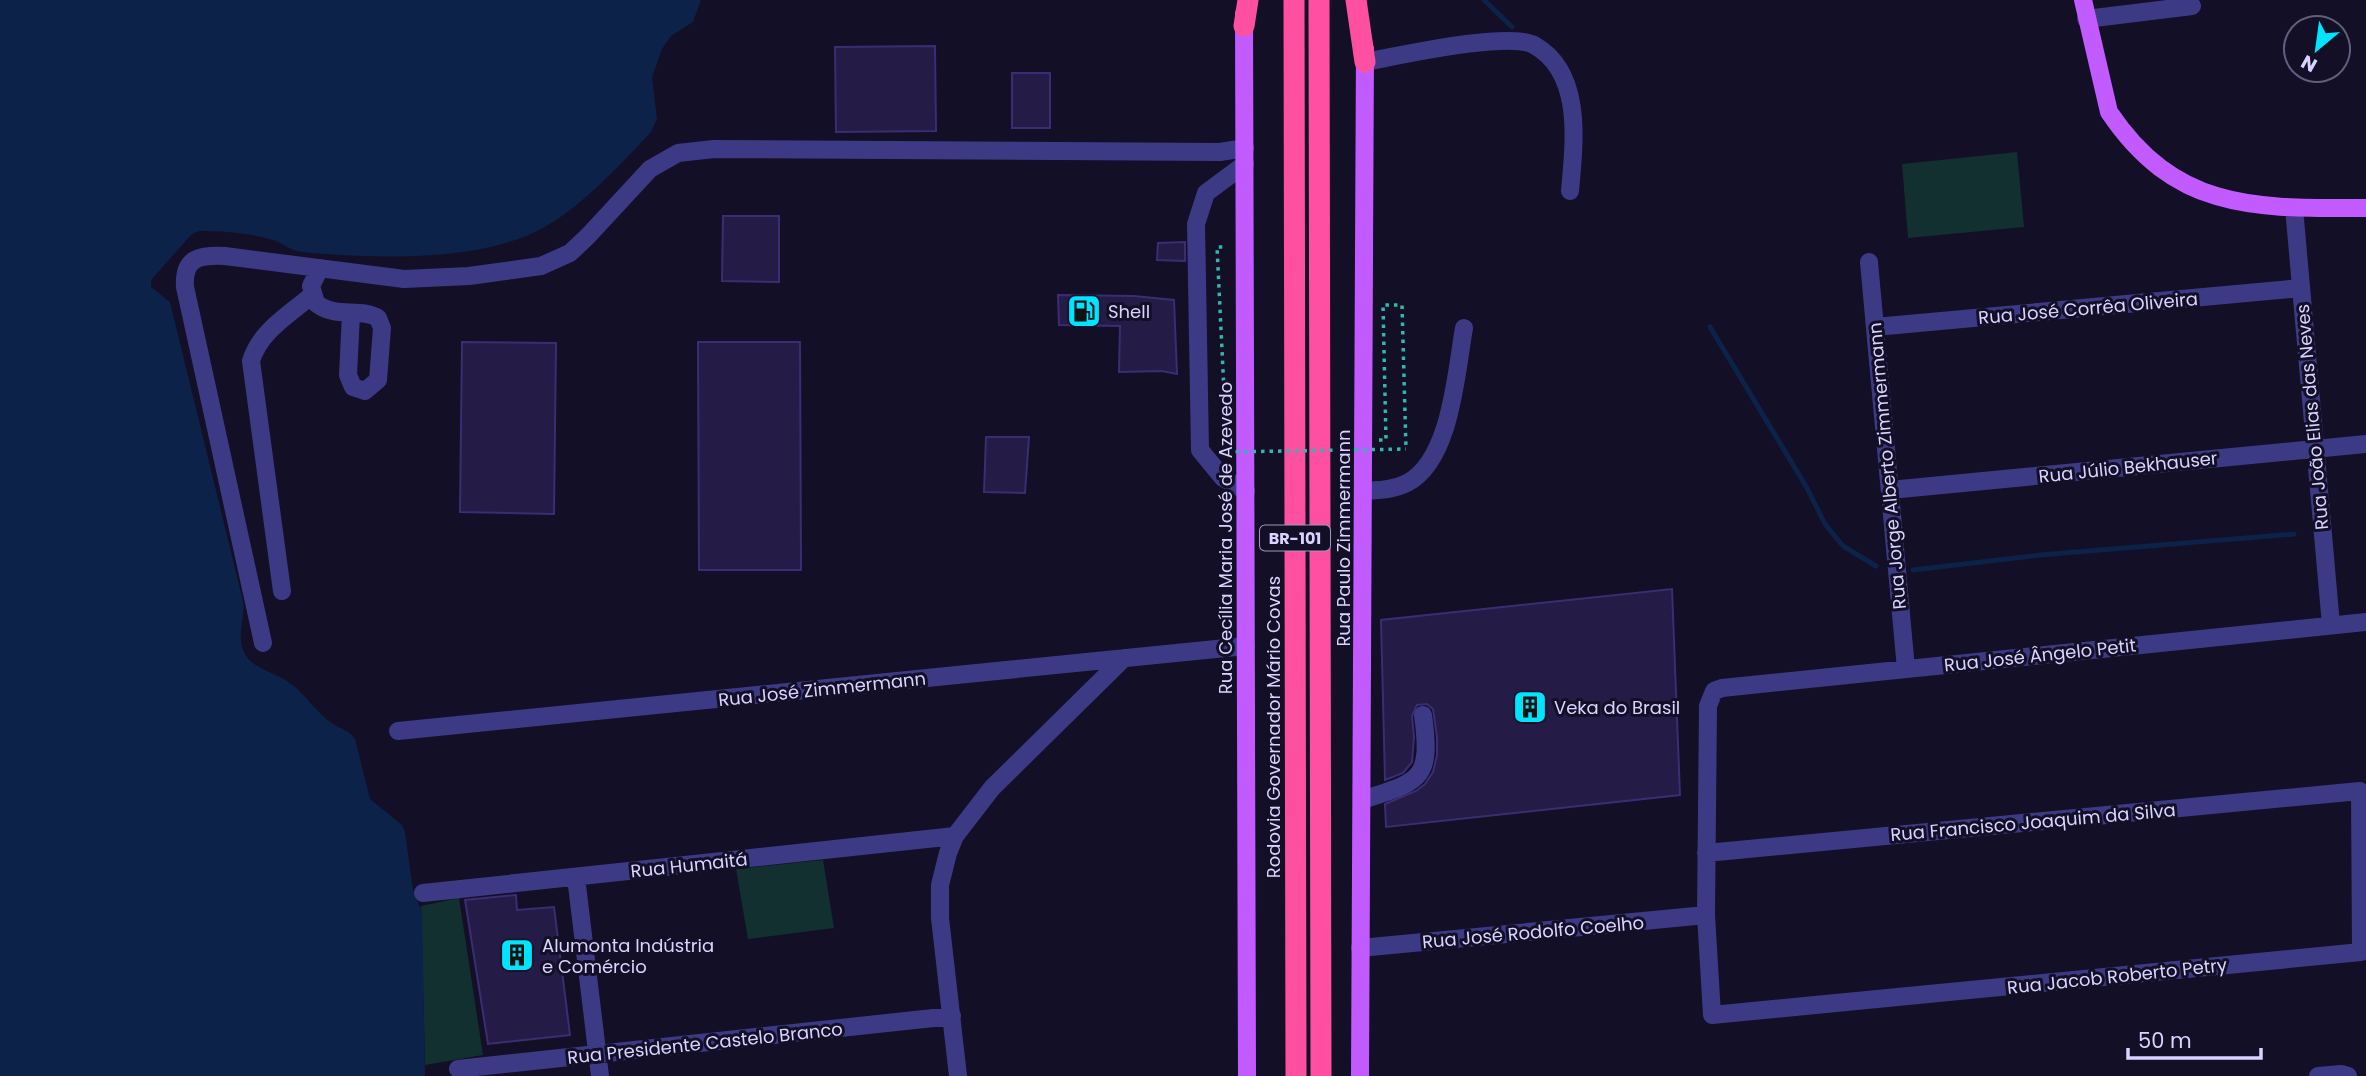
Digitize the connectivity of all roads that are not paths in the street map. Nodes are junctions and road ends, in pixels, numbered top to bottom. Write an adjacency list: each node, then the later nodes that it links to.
1 (1246, 0): 9 (highway)
2 (1294, 0): 50 (highway, Rodovia Governador Mário Covas / BR-101)
3 (1319, 0): 51 (highway, BR-101)
4 (1356, 0): 10 (highway)
5 (1366, 0): 10 (main road, Rua Paulo Zimmermann)
6 (2083, 0): 8 (main road)
7 (2192, 6): 8 (street)
8 (2086, 19): 13 (main road)
9 (1244, 26): 11 (main road, Rua Cecília Maria José de Azevedo)
10 (1365, 62): 12 (street); 26 (main road, Rua Paulo Zimmermann)
11 (1245, 156): 16 (street); 25 (main road, Rua Cecília Maria José de Azevedo); 25 (street)
12 (1570, 191)
13 (2294, 208): 14 (main road); 17 (street, Rua João Elias das Neves)
14 (2366, 208)
15 (1869, 262): 20 (street, Rua Jorge Alberto Zimmermann)
16 (320, 268): 18 (street); 30 (street)
17 (2301, 289): 20 (street, Rua José Corrêa Oliveira); 23 (street, Rua João Elias das Neves)
18 (312, 295): 19 (street); 27 (street)
19 (351, 314)
20 (1875, 327): 24 (street, Rua Jorge Alberto Zimmermann)
21 (1464, 328): 26 (street)
22 (2366, 444): 23 (street, Rua Júlio Bekhauser)
23 (2315, 449): 24 (street, Rua Júlio Bekhauser); 29 (street, Rua João Elias das Neves)
24 (1890, 490): 33 (street, Rua Jorge Alberto Zimmermann)
25 (1246, 491): 31 (main road, Rua Cecília Maria José de Azevedo)
26 (1364, 491): 37 (main road, Rua Paulo Zimmermann)
27 (282, 591)
28 (2366, 622): 29 (street, Rua José Ângelo Petit)
29 (2331, 625): 33 (street, Rua José Ângelo Petit)
30 (263, 643)
31 (1246, 646): 32 (street, Rua José Zimmermann); 49 (main road, Rua Cecília Maria José de Azevedo)
32 (1124, 658): 35 (street, Rua José Zimmermann); 38 (street)
33 (1906, 669): 39 (street, Rua José Ângelo Petit)
34 (1423, 715): 37 (street)
35 (398, 732)
36 (2360, 791): 39 (street, Rua Francisco Joaquim da Silva); 42 (street, Rua Jacob Roberto Petry)
37 (1362, 800): 43 (main road, Rua Paulo Zimmermann)
38 (955, 836): 40 (street, Rua Humaitá); 44 (street)
39 (1706, 853): 42 (street)
40 (576, 877): 41 (street, Rua Humaitá); 45 (street)
41 (423, 893)
42 (1706, 915): 43 (street, Rua José Rodolfo Coelho)
43 (1360, 948): 52 (main road, Rua Paulo Zimmermann)
44 (952, 1016): 45 (street, Rua Presidente Castelo Branco); 48 (street)
45 (597, 1055): 46 (street, Rua Presidente Castelo Branco); 47 (street)
46 (458, 1069)
47 (600, 1076)
48 (958, 1076)
49 (1247, 1076)
50 (1296, 1076)
51 (1321, 1076)
52 (1360, 1076)
53 (2318, 1076): 54 (street)
54 (2348, 1076)

